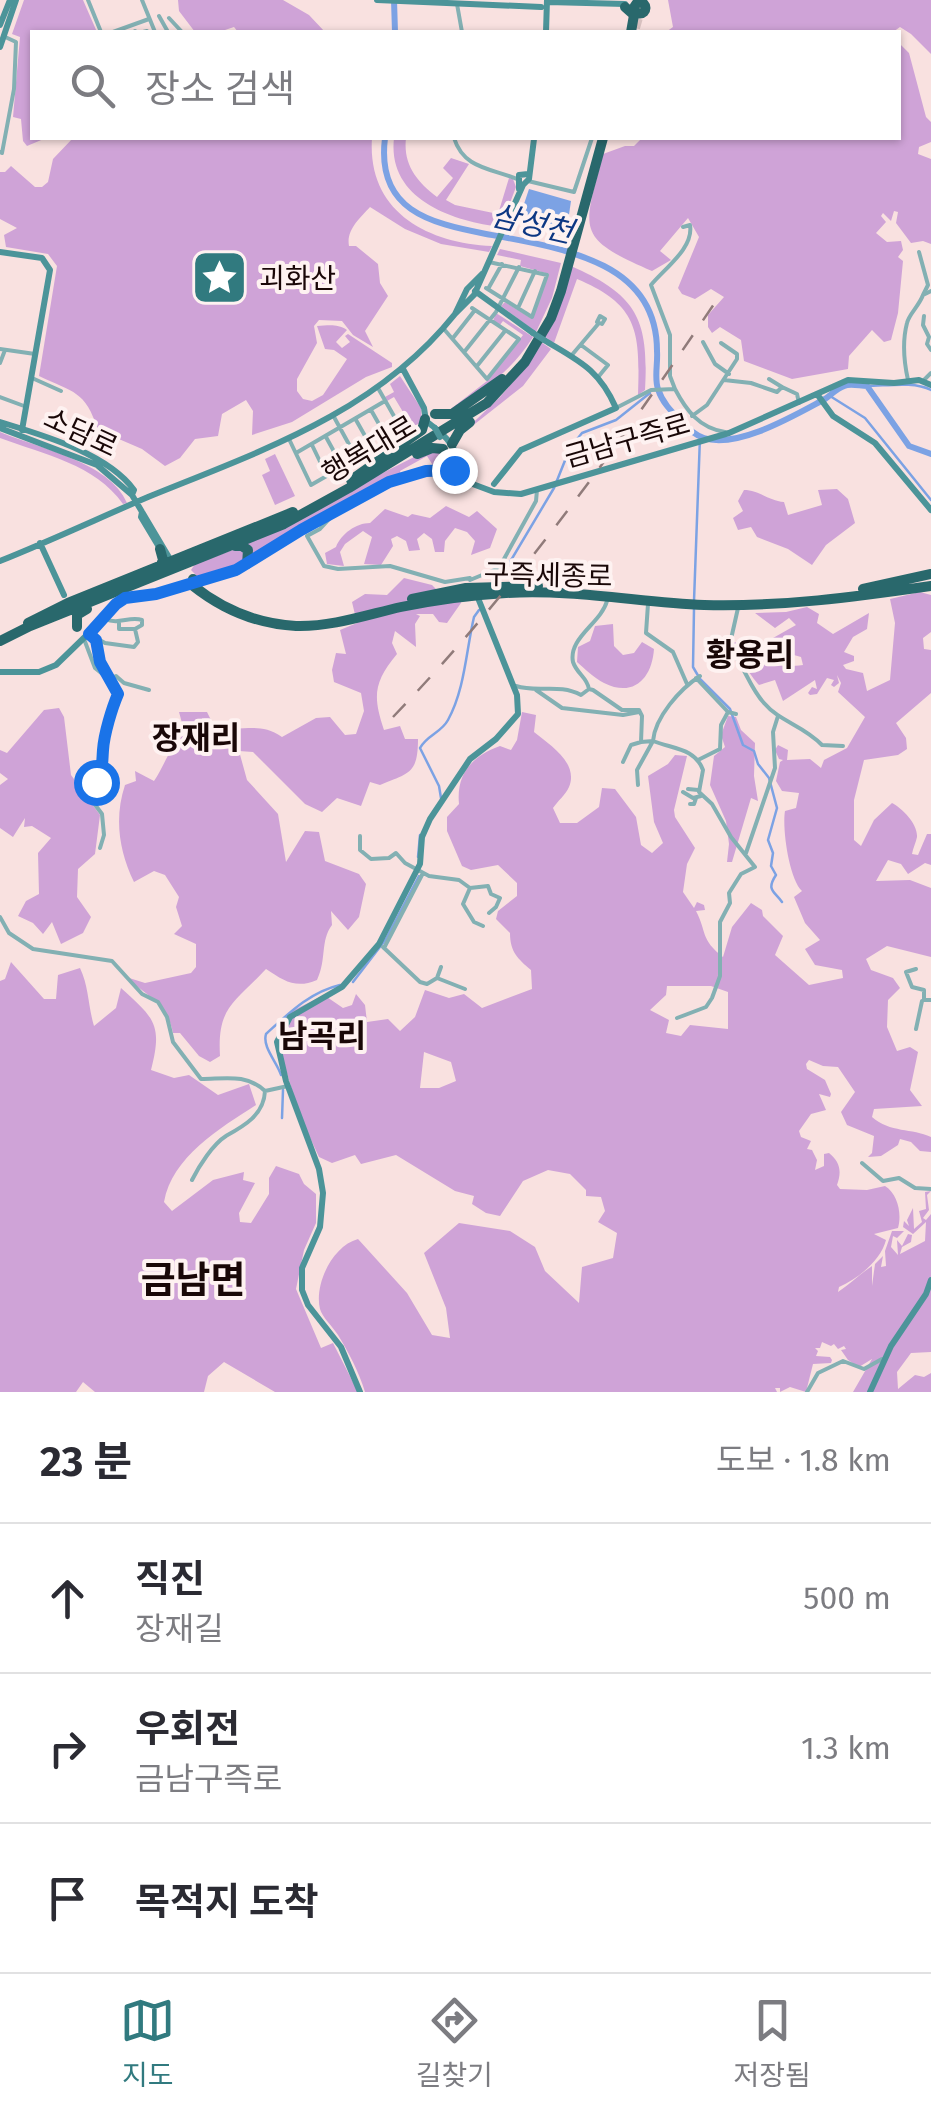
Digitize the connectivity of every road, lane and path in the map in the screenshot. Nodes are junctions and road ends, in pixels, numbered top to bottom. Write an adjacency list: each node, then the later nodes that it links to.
1 (13, 0): 14 (street); 22 (street)
2 (88, 0): 15 (street)
3 (142, 0): 13 (street)
4 (378, 0): 6 (street)
5 (438, 0): 7 (street)
6 (407, 1): 7 (street)
7 (461, 1): 9 (street); 20 (street)
8 (578, 2): 9 (street); 10 (street)
9 (545, 4): 10 (street); 21 (street)
10 (638, 6)
11 (159, 16): 18 (street)
12 (168, 18): 19 (street)
13 (149, 19): 16 (street); 17 (street)
14 (0, 25)
15 (100, 30)
16 (119, 30)
17 (154, 30)
18 (173, 30)
19 (174, 30)
20 (462, 30)
21 (546, 30)
22 (2, 36): 23 (street); 28 (street)
23 (0, 47)
24 (455, 140): 29 (street)
25 (534, 140): 29 (street)
26 (591, 140): 29 (street)
27 (601, 140): 36 (highway, 행복대로)
28 (0, 152)
29 (525, 177): 33 (street)
30 (683, 226): 73 (street)
31 (0, 252): 56 (street)
32 (919, 252): 40 (street)
33 (489, 262): 34 (street); 39 (street)
34 (502, 264): 35 (street); 41 (street)
35 (519, 267): 37 (street); 41 (street)
36 (566, 267): 58 (highway, 행복대로); 62 (highway, 행복대로)
37 (535, 271): 43 (street); 43 (street)
38 (931, 291): 40 (street)
39 (471, 293): 42 (street); 47 (street)
40 (924, 295): 70 (street)
41 (504, 298): 42 (street); 43 (street)
42 (494, 307): 45 (street); 57 (street, bridge)
43 (518, 308)
44 (924, 316): 54 (street)
45 (490, 320): 48 (street); 49 (street); 55 (street)
46 (599, 323): 52 (street)
47 (444, 328): 49 (street); 63 (street)
48 (506, 331): 60 (street); 60 (street)
49 (452, 339): 55 (street)
50 (703, 342): 64 (street)
51 (721, 342): 64 (street)
52 (581, 345): 57 (street); 65 (street)
53 (2, 349): 56 (street); 59 (street)
54 (929, 350)
55 (464, 352): 60 (street)
56 (36, 354): 66 (street)
57 (572, 356): 65 (street)
58 (525, 362): 93 (highway); 102 (highway, 행복대로)
59 (0, 363)
60 (476, 366)
61 (931, 366): 68 (street)
62 (514, 368): 84 (highway); 102 (highway, 행복대로)
63 (402, 369): 72 (street); 84 (street)
64 (729, 374): 69 (street)
65 (599, 376): 80 (street)
66 (32, 378): 74 (street); 79 (street)
67 (769, 379): 71 (street)
68 (928, 379): 70 (street, 금남구즉로)
69 (724, 380): 71 (street); 82 (street)
70 (908, 380): 75 (street, 금남구즉로)
71 (782, 387): 78 (street)
72 (378, 388): 77 (street); 83 (street)
73 (672, 389): 80 (street); 82 (street)
74 (61, 391)
75 (818, 395): 78 (street, 금남구즉로); 107 (street)
76 (0, 397): 79 (street)
77 (385, 400): 81 (street); 92 (street)
78 (798, 403): 89 (street, 금남구즉로)
79 (26, 406): 88 (street)
80 (616, 408): 103 (street)
81 (371, 410): 85 (street); 92 (street)
82 (692, 416): 89 (street, 금남구즉로)
83 (334, 417): 87 (street); 91 (street)
84 (432, 419): 93 (street, bridge); 102 (highway)
85 (356, 420): 87 (street); 95 (street)
86 (0, 425): 88 (street, 소담로); 105 (street, 소담로)
87 (341, 429): 90 (street); 97 (street)
88 (22, 430): 105 (street, 소담로)
89 (726, 434): 104 (street, 금남구즉로)
90 (326, 438): 94 (street); 98 (street)
91 (289, 440): 96 (street); 105 (street)
92 (388, 441): 95 (street)
93 (446, 443): 99 (street); 102 (highway)
94 (312, 445): 96 (street); 100 (street)
95 (373, 450): 97 (street)
96 (296, 453): 100 (street)
97 (358, 459): 98 (street)
98 (343, 468): 100 (street)
99 (457, 469): 101 (street); 108 (street)
100 (327, 476)
101 (472, 482): 103 (street, 금남구즉로); 103 (street)
102 (348, 486): 106 (highway, 행복대로)
103 (497, 487): 104 (street, 금남구즉로)
104 (537, 490): 110 (street)
105 (134, 499): 111 (street); 117 (street, 소담로)
106 (303, 510): 112 (highway, 행복대로); 113 (highway, 행복대로)
107 (931, 510)
108 (333, 512): 109 (street); 110 (street)
109 (296, 533): 110 (street); 115 (street)
110 (307, 536)
111 (40, 543): 114 (street); 123 (street)
112 (221, 549): 113 (highway, 행복대로); 115 (highway)
113 (203, 554): 117 (highway, 행복대로); 117 (highway, 행복대로)
114 (0, 562)
115 (247, 564): 131 (street)
116 (156, 571): 117 (highway, 행복대로); 117 (highway); 121 (highway, 행복대로); 122 (highway, 행복대로)
117 (181, 571): 124 (highway, 구즉세종로)
118 (931, 574): 125 (highway)
119 (137, 580): 133 (highway)
120 (931, 587): 125 (highway, 구즉세종로); 127 (highway, 구즉세종로)
121 (117, 593): 130 (highway, 행복대로); 134 (highway)
122 (88, 594): 123 (highway); 130 (highway, 행복대로)
123 (64, 596): 130 (highway)
124 (488, 596): 127 (highway, 구즉세종로); 144 (street)
125 (812, 598): 127 (highway, 구즉세종로)
126 (607, 601): 141 (street)
127 (694, 602)
128 (648, 604): 140 (street)
129 (738, 608): 146 (street)
130 (58, 612): 133 (highway, 행복대로); 134 (highway)
131 (104, 619): 132 (street); 136 (street)
132 (119, 623): 135 (street); 135 (street)
133 (29, 624): 137 (highway, 행복대로)
134 (77, 627): 136 (street)
135 (135, 629): 136 (street)
136 (89, 637): 138 (street); 139 (street); 139 (street)
137 (0, 639)
138 (0, 672)
139 (108, 679): 142 (street); 157 (street)
140 (687, 684): 148 (street); 150 (street)
141 (589, 688): 143 (street); 145 (street)
142 (148, 690)
143 (536, 690): 144 (street); 145 (street)
144 (519, 691): 159 (street)
145 (640, 712): 147 (street)
146 (778, 716): 149 (street); 158 (street)
147 (641, 742): 148 (street); 151 (street)
148 (653, 742): 150 (street); 152 (street)
149 (844, 746)
150 (698, 760): 154 (street)
151 (623, 762)
152 (638, 784)
153 (685, 791): 154 (street)
154 (699, 794): 155 (street); 158 (street)
155 (690, 804)
156 (360, 836): 159 (street)
157 (100, 848)
158 (746, 853): 172 (street)
159 (420, 871): 160 (street); 164 (street)
160 (470, 888): 161 (street); 163 (street)
161 (489, 913)
162 (0, 917): 175 (street)
163 (483, 926)
164 (381, 946): 167 (street); 174 (street)
165 (441, 967): 167 (street)
166 (916, 969): 168 (street)
167 (436, 978): 169 (street)
168 (910, 985): 170 (street); 170 (street)
169 (465, 989)
170 (922, 1000): 171 (street); 173 (street)
171 (931, 1000)
172 (677, 1018)
173 (916, 1030)
174 (288, 1086): 175 (street); 181 (street)
175 (265, 1091): 177 (street)
176 (862, 1163): 178 (street)
177 (192, 1180)
178 (931, 1189)
179 (931, 1280): 180 (street)
180 (886, 1358): 182 (street); 183 (street)
181 (360, 1392)
182 (807, 1392)
183 (870, 1392)

